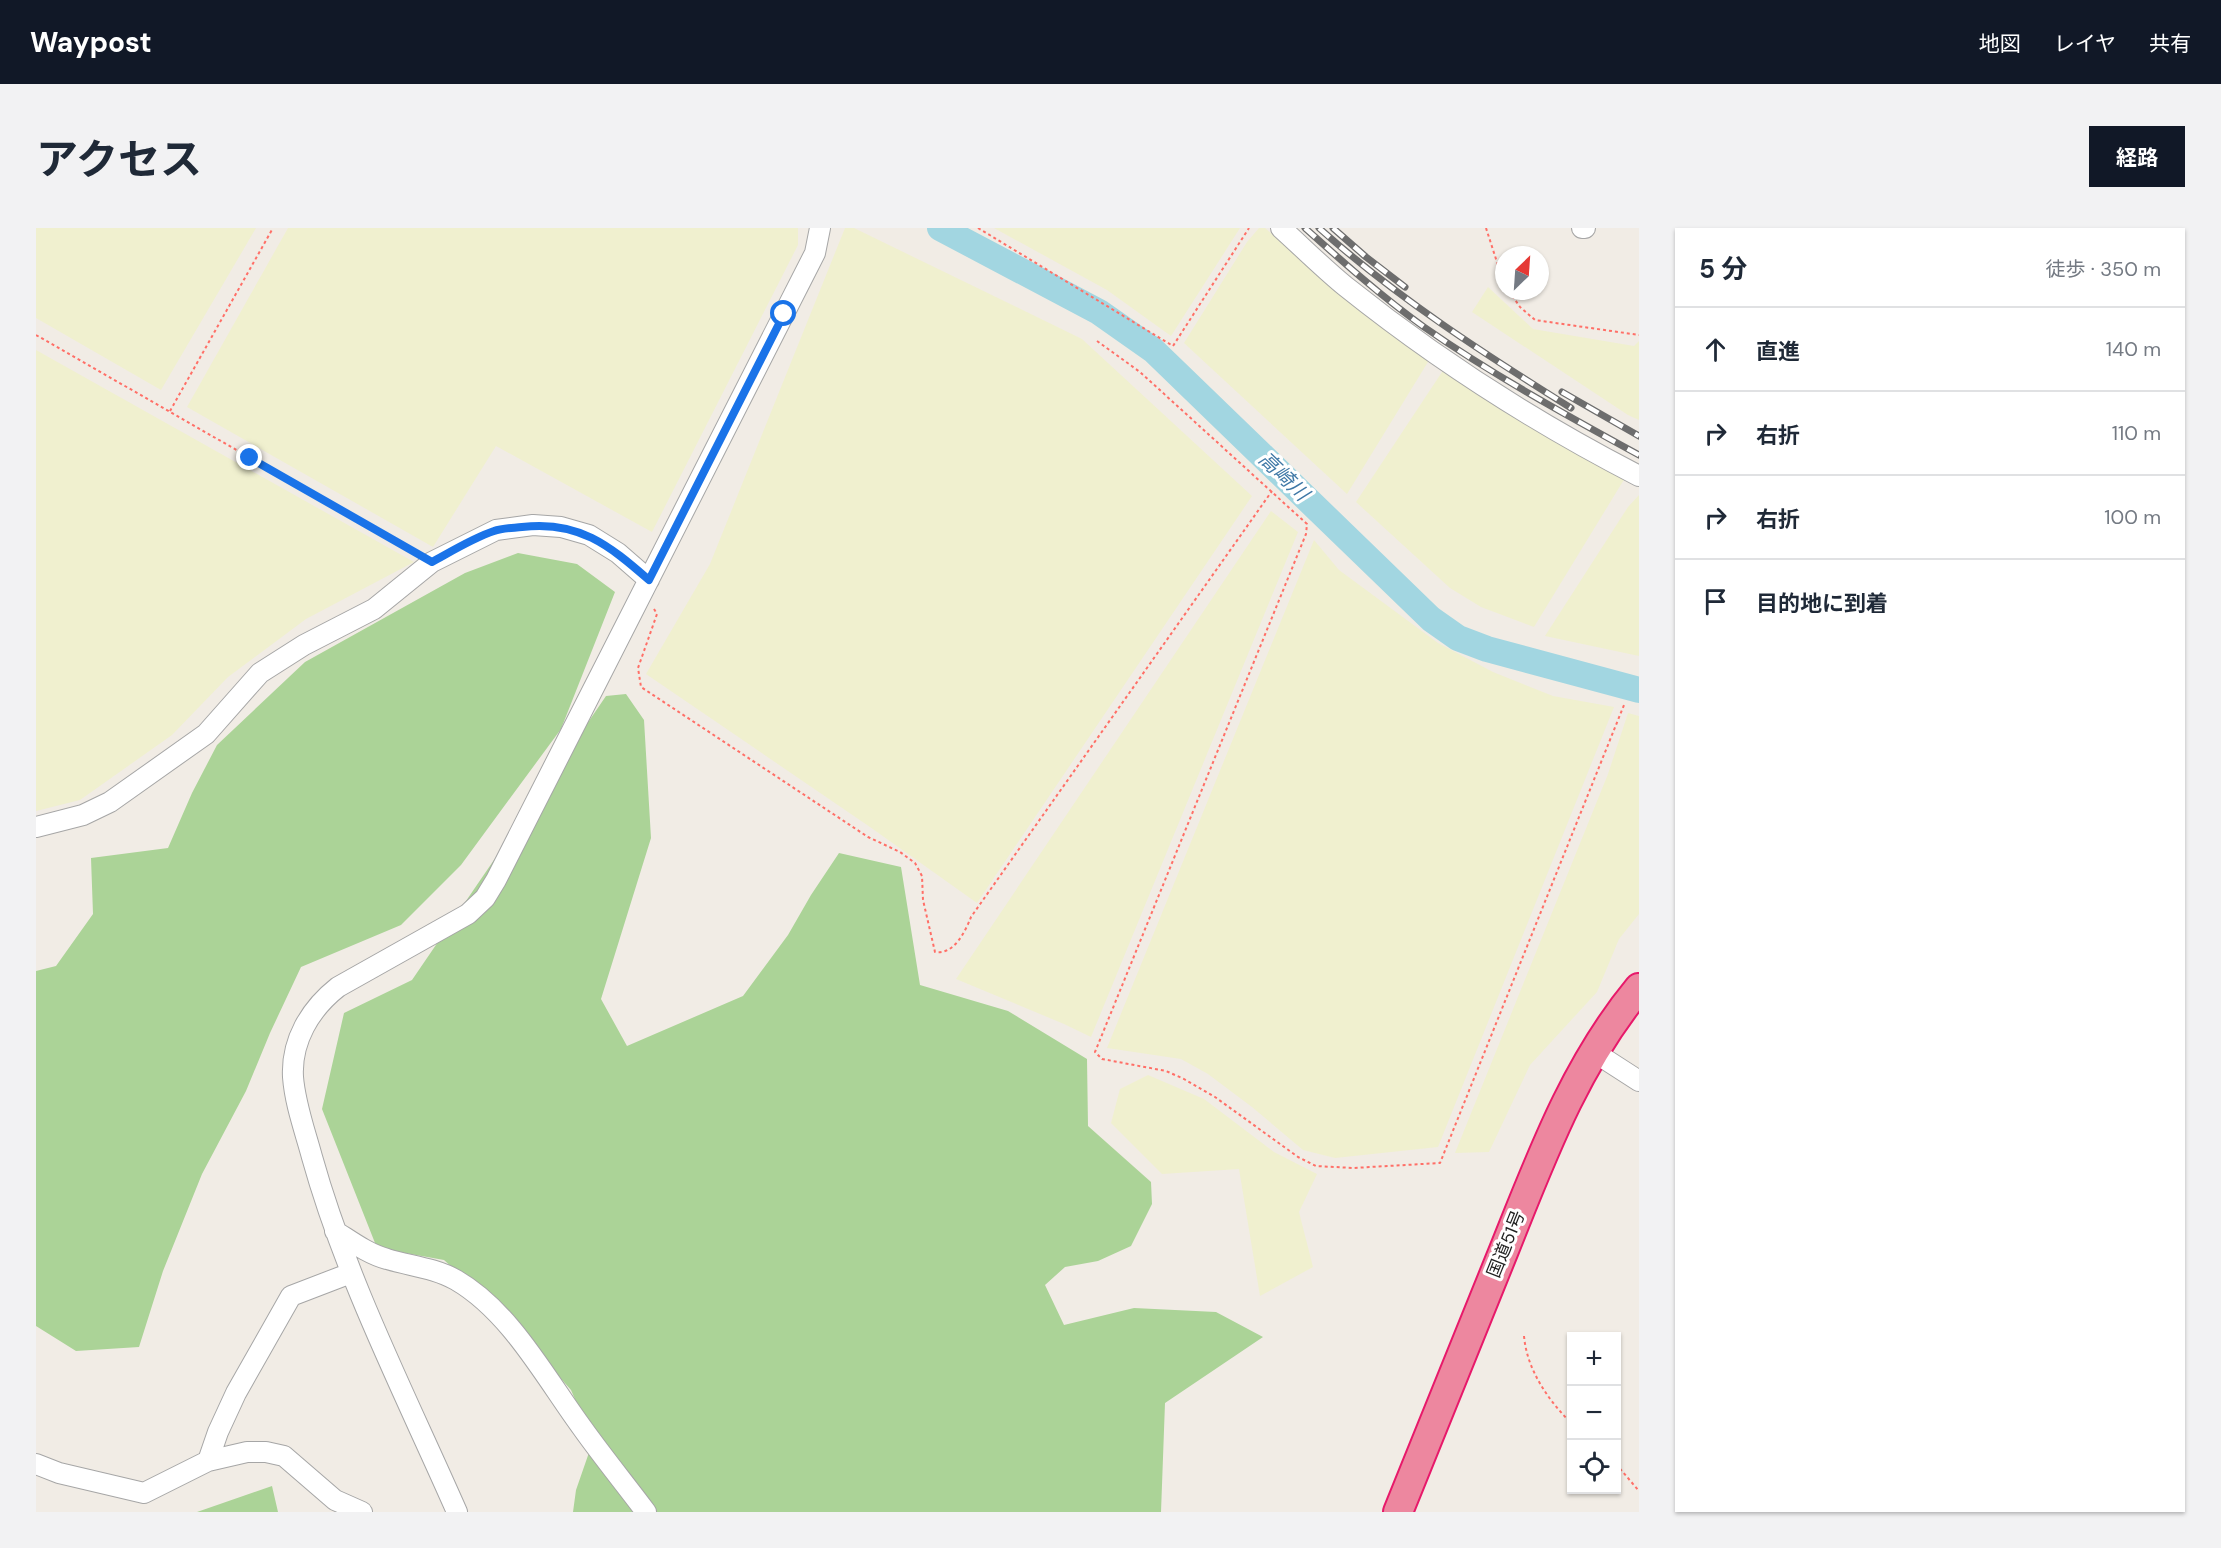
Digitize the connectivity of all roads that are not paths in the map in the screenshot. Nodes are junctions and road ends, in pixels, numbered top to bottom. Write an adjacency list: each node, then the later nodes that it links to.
1 (820, 228): 4 (street)
2 (1281, 228): 3 (street)
3 (1639, 476)
4 (646, 586): 5 (street); 9 (street)
5 (36, 827)
6 (1639, 988): 7 (highway, 国道51号)
7 (1594, 1052): 8 (street); 18 (highway, 国道51号)
8 (1639, 1081)
9 (335, 1231): 10 (street); 17 (street)
10 (351, 1273): 11 (street); 16 (street)
11 (208, 1461): 14 (street); 15 (street)
12 (36, 1464): 14 (street)
13 (36, 1471): 14 (street)
14 (59, 1473)
15 (362, 1512)
16 (457, 1512)
17 (646, 1512)
18 (1398, 1512)

